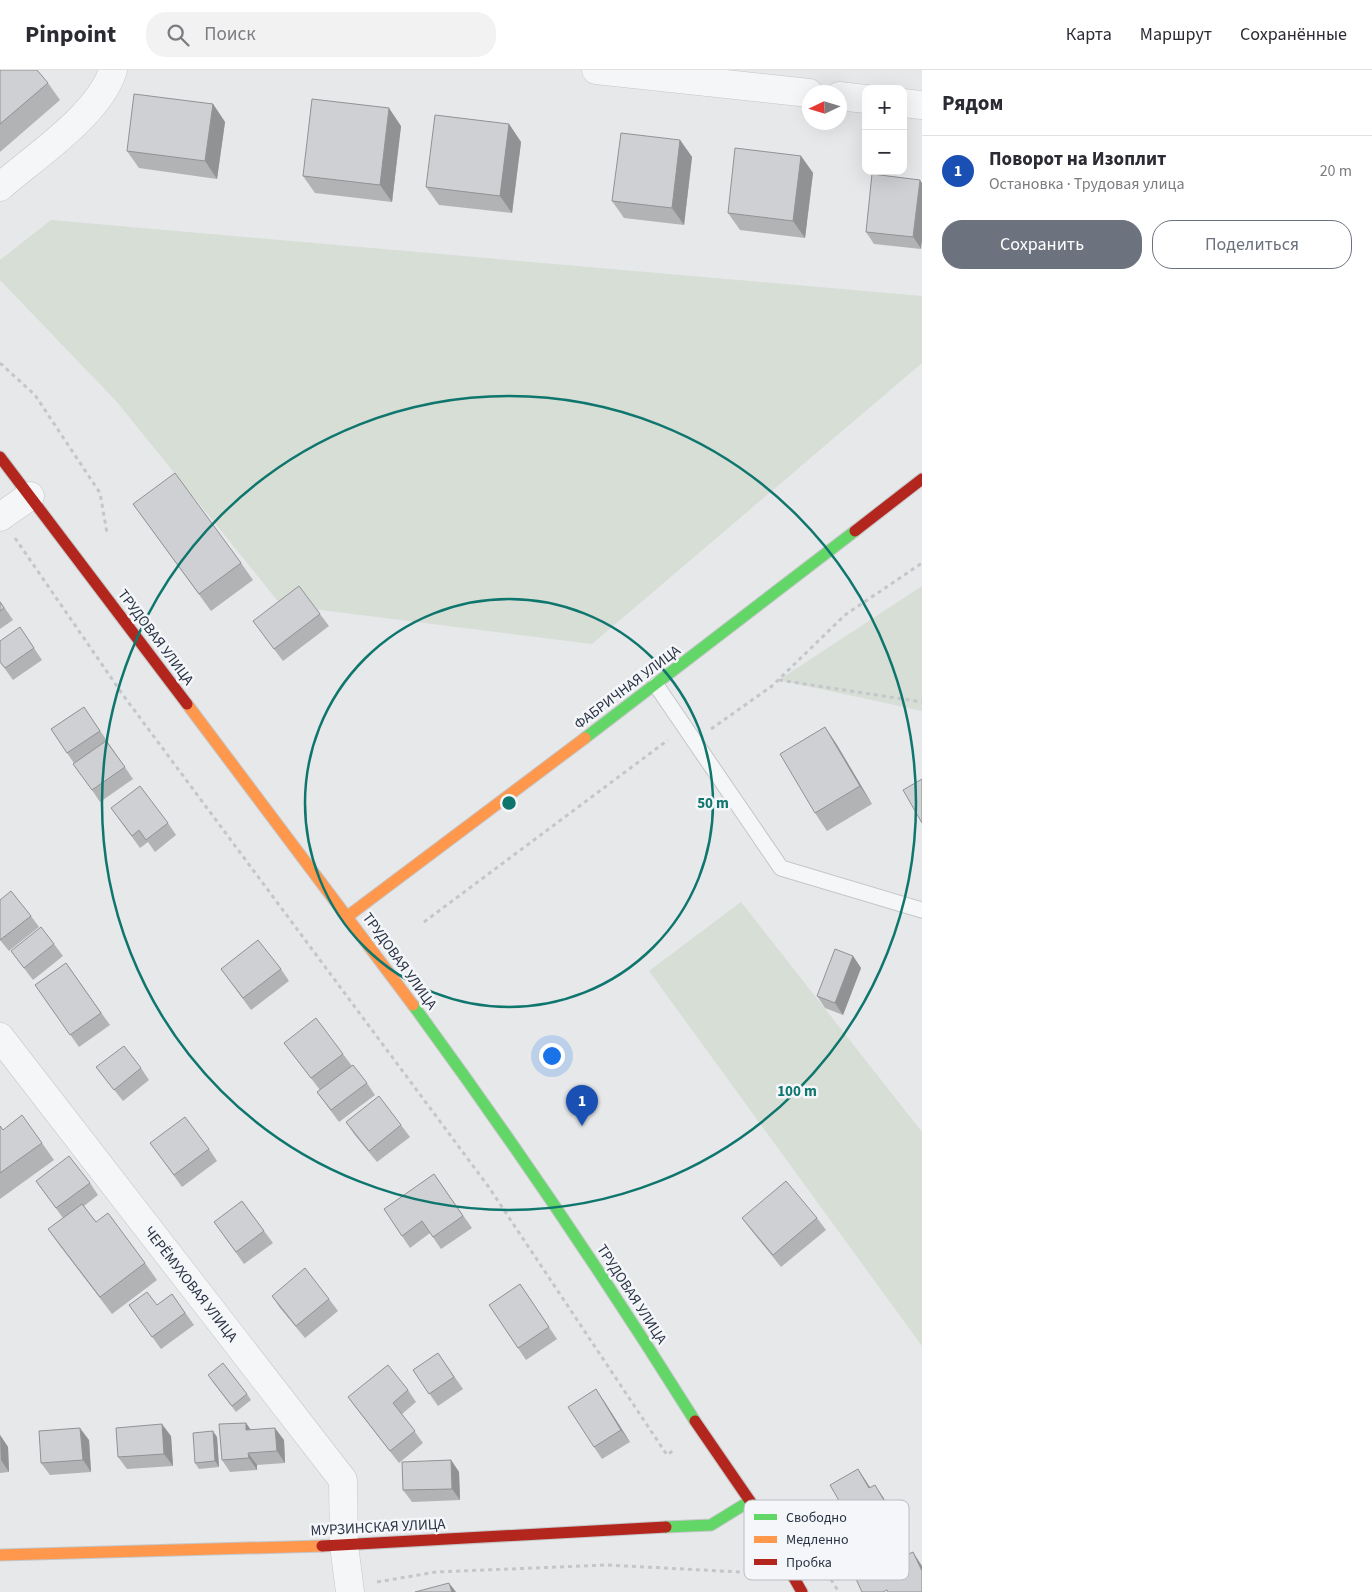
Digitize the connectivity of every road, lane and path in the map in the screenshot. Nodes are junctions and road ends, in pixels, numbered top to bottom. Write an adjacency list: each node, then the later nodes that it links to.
1 (113, 70): 8 (street)
2 (596, 70): 3 (street)
3 (802, 92)
4 (847, 97): 5 (street)
5 (862, 99)
6 (907, 104): 7 (street)
7 (922, 106)
8 (0, 187)
9 (0, 362): 14 (path)
10 (0, 457): 12 (street, ТРУДОВАЯ УЛИЦА)
11 (922, 479): 16 (street, ФАБРИЧНАЯ УЛИЦА)
12 (30, 496): 13 (street); 19 (street, ТРУДОВАЯ УЛИЦА)
13 (0, 517): 21 (path)
14 (107, 533)
15 (779, 680): 17 (path)
16 (656, 685): 18 (lane); 19 (street, ФАБРИЧНАЯ УЛИЦА)
17 (922, 702)
18 (922, 910)
19 (348, 916): 22 (street, ТРУДОВАЯ УЛИЦА)
20 (0, 1037): 25 (street, ЧЕРЁМУХОВАЯ УЛИЦА)
21 (674, 1450)
22 (749, 1500)
23 (744, 1505): 25 (street, МУРЗИНСКАЯ УЛИЦА)
24 (0, 1555): 25 (street, МУРЗИНСКАЯ УЛИЦА)
25 (347, 1568): 26 (path)
26 (740, 1572)
27 (795, 1580): 28 (street, ТРУДОВАЯ УЛИЦА)
28 (802, 1592)

